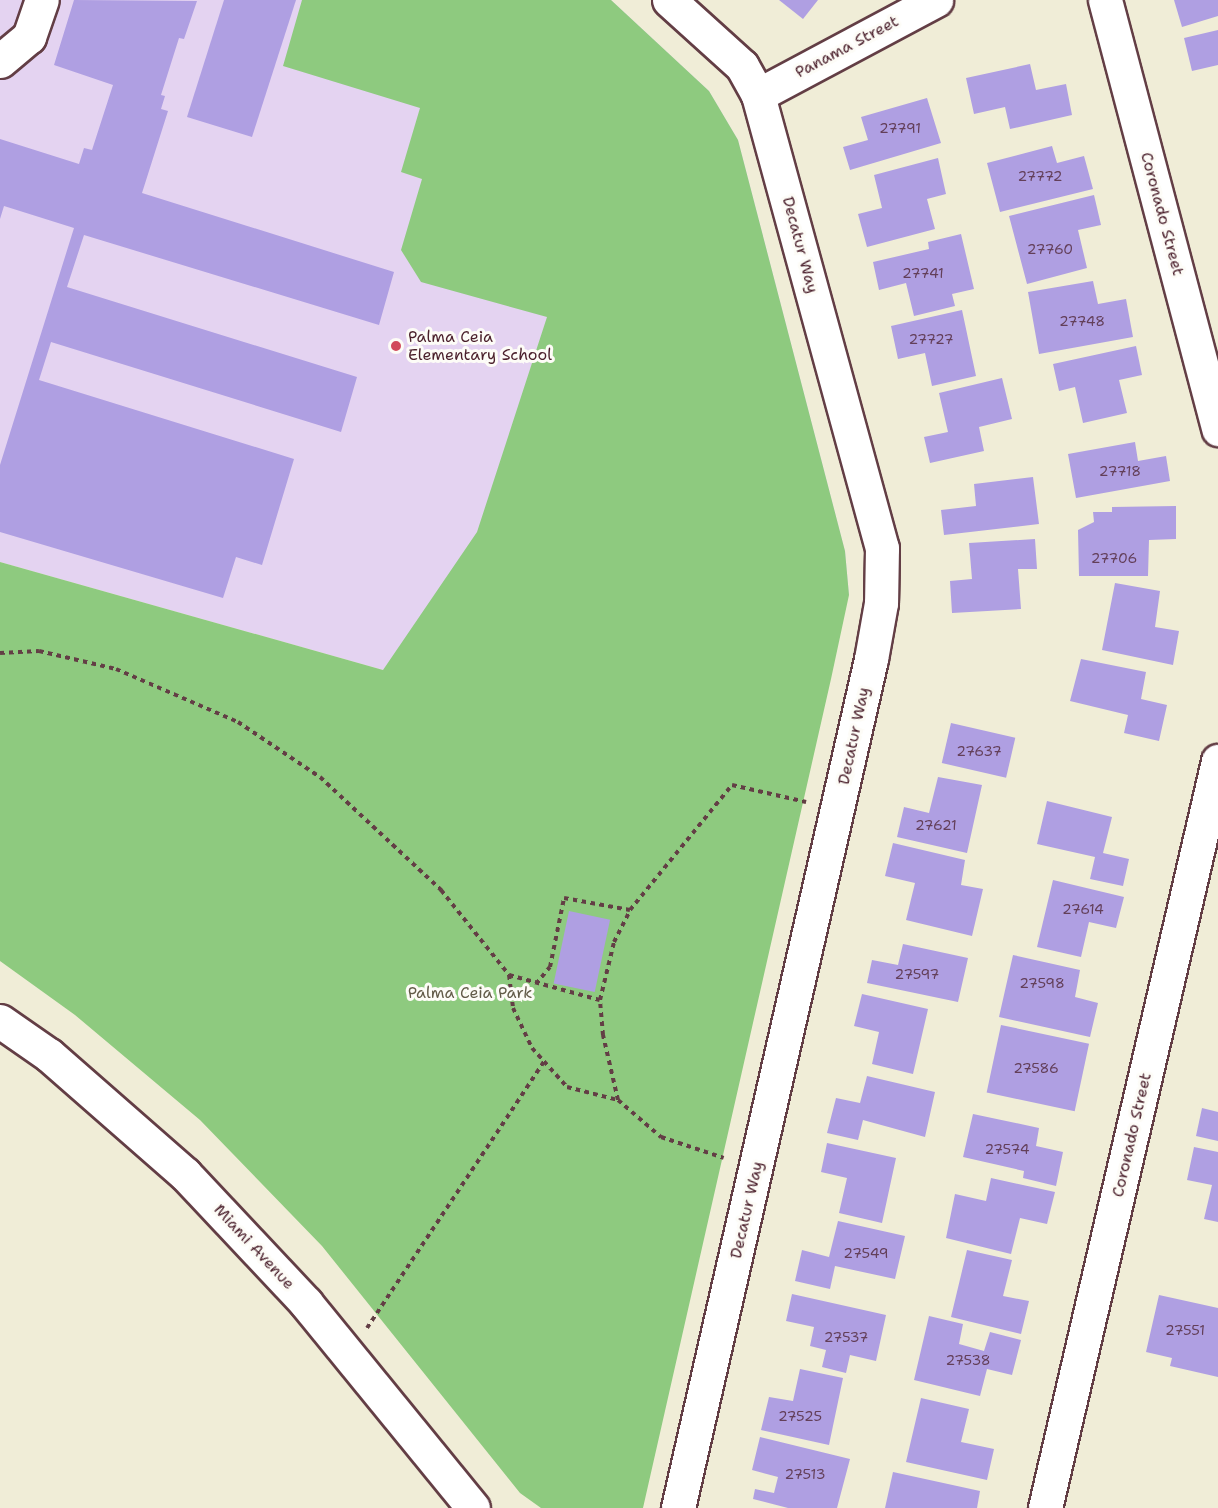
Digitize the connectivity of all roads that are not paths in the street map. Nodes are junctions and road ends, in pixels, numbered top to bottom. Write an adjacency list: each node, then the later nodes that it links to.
1 (42, 0): 5 (street)
2 (669, 0): 6 (street, Decatur Way)
3 (936, 0): 6 (street, Panama Street)
4 (1105, 0): 7 (street, Coronado Street)
5 (0, 61)
6 (758, 95): 11 (street, Decatur Way)
7 (1218, 429)
8 (1218, 761): 12 (street, Coronado Street)
9 (0, 1021): 10 (street, Miami Avenue)
10 (473, 1508)
11 (678, 1508)
12 (1045, 1508)

